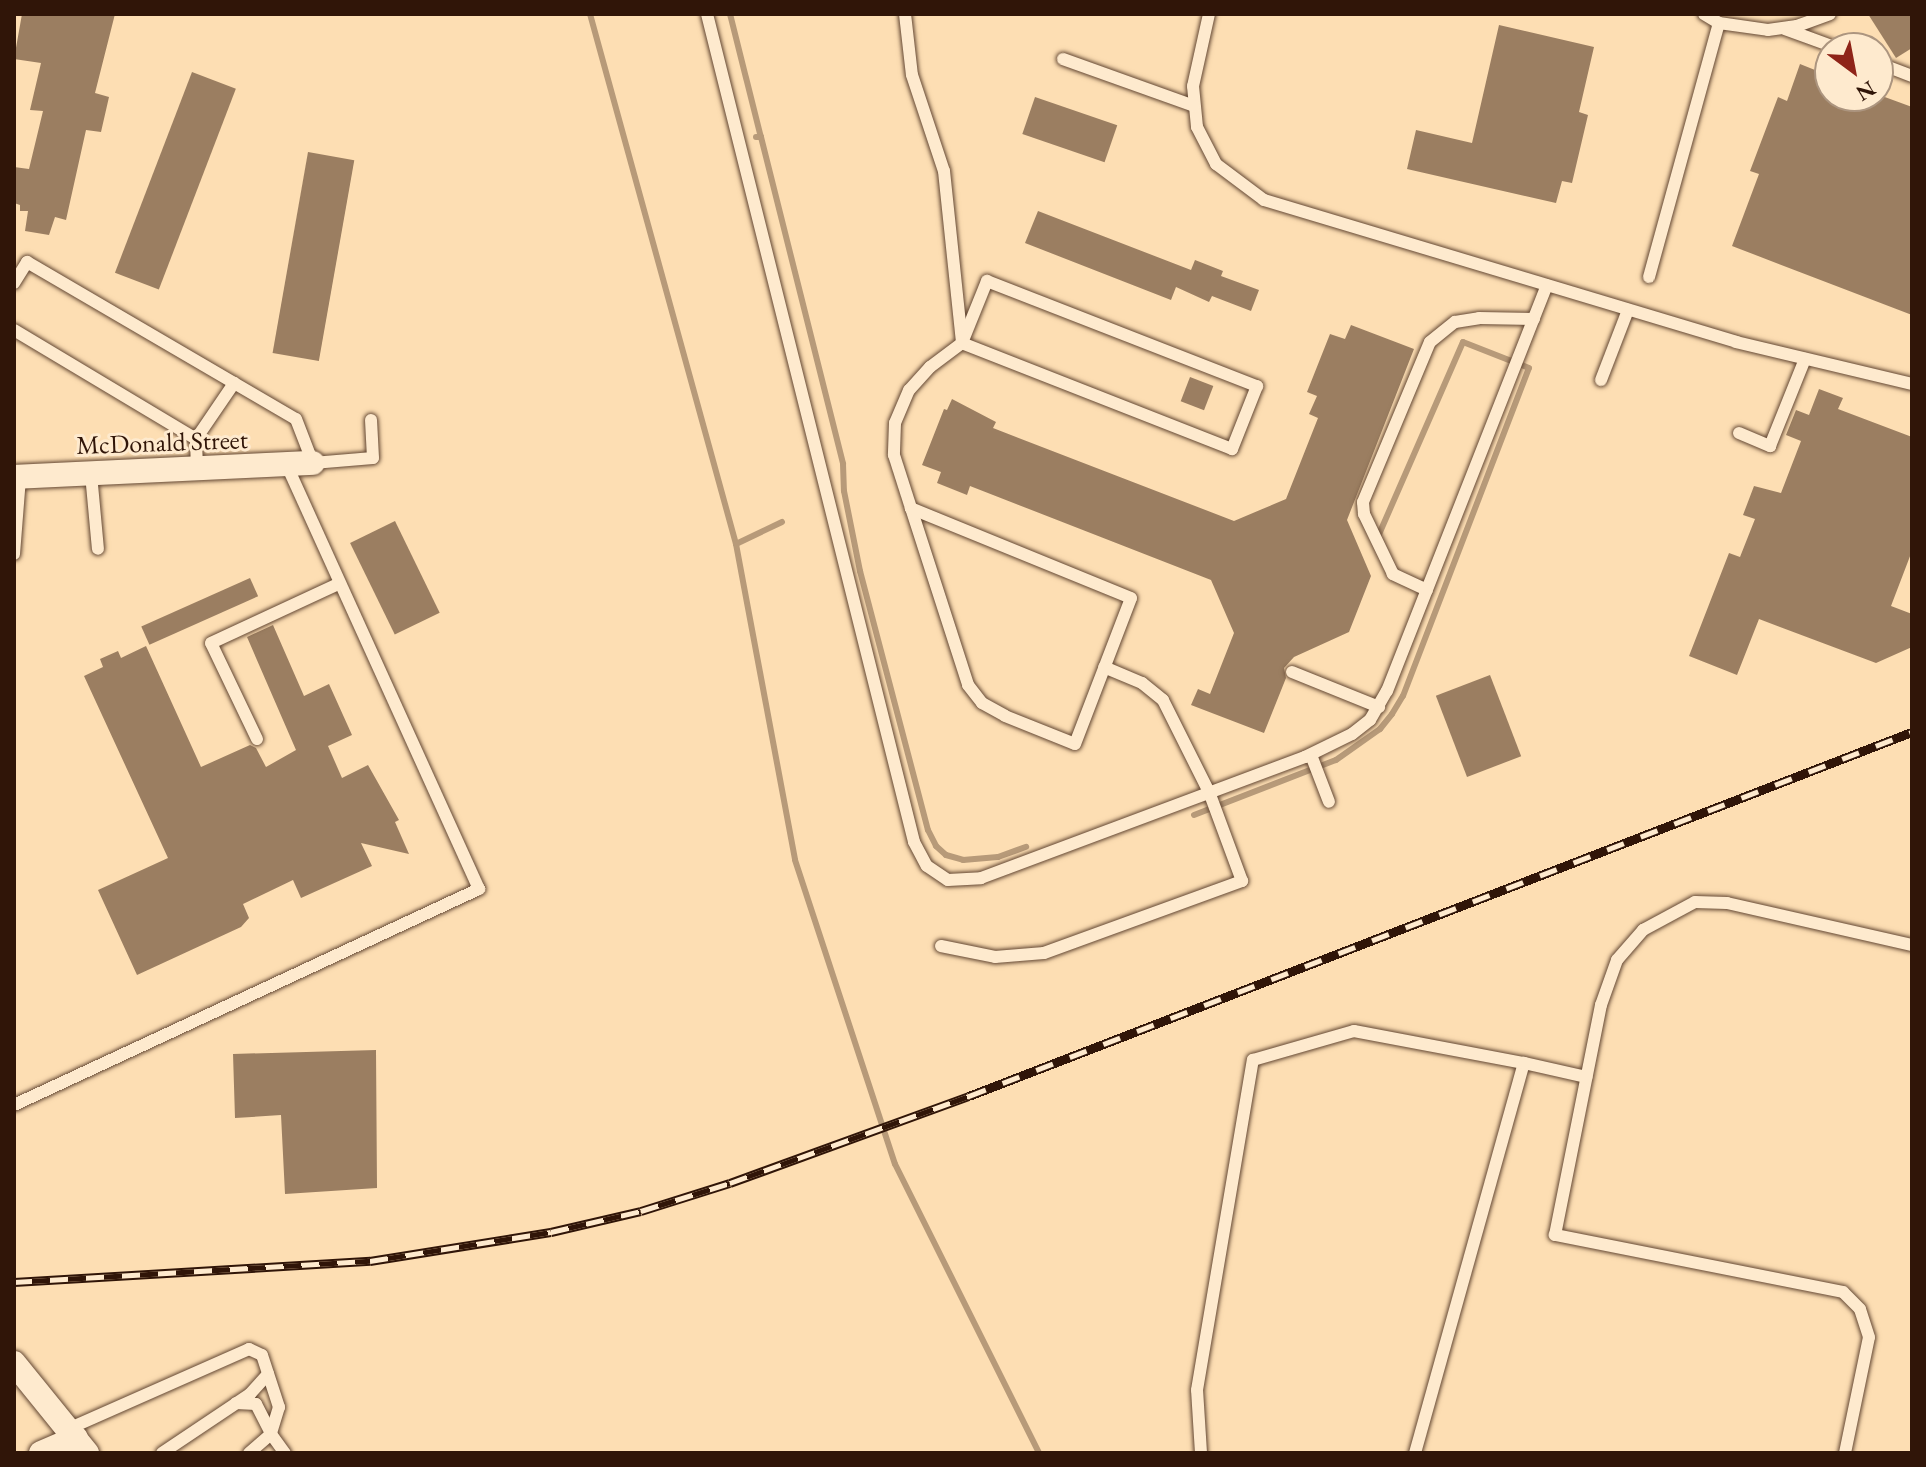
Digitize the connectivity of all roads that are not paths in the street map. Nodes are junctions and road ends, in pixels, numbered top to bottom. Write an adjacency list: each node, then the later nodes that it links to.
1 (707, 14): 40 (lane)
2 (905, 14): 17 (lane)
3 (1209, 14): 10 (lane)
4 (1704, 14): 6 (lane)
5 (1830, 14): 7 (lane)
6 (1719, 23): 7 (lane); 11 (lane)
7 (1782, 28): 8 (lane)
8 (1814, 40)
9 (1063, 59): 10 (lane)
10 (1194, 106): 13 (lane)
11 (1649, 277)
12 (14, 283): 20 (lane)
13 (1547, 285): 14 (lane); 15 (lane)
14 (1628, 310): 18 (lane); 19 (lane)
15 (1534, 319): 34 (lane); 34 (lane)
16 (14, 330): 24 (lane)
17 (962, 343): 17 (lane); 30 (lane)
18 (1805, 359): 21 (lane); 23 (lane)
19 (1601, 380)
20 (234, 383): 24 (lane); 25 (lane)
21 (1912, 384)
22 (371, 420): 25 (lane)
23 (1739, 433)
24 (196, 439): 27 (lane)
25 (313, 463): 26 (street, McDonald Street)
26 (287, 465): 27 (street, McDonald Street); 33 (lane)
27 (197, 469): 28 (street, McDonald Street)
28 (91, 474): 29 (street, McDonald Street); 31 (lane)
29 (17, 477): 32 (lane)
30 (911, 508): 35 (lane); 35 (lane)
31 (98, 549)
32 (14, 554)
33 (340, 583): 38 (lane); 46 (lane)
34 (1427, 590): 37 (lane)
35 (1104, 667): 40 (lane)
36 (1292, 672): 37 (lane)
37 (1379, 707): 39 (lane)
38 (257, 739)
39 (1311, 755): 40 (lane); 41 (lane)
40 (1209, 792): 43 (lane)
41 (1329, 802)
42 (1912, 945): 45 (lane)
43 (941, 946)
44 (1524, 1063): 45 (lane); 56 (lane); 57 (lane)
45 (1586, 1077): 58 (lane)
46 (14, 1105)
47 (14, 1363): 51 (street)
48 (268, 1374): 49 (lane); 50 (lane); 51 (lane)
49 (236, 1403): 50 (lane); 53 (lane)
50 (271, 1434): 54 (lane); 55 (lane)
51 (77, 1440): 52 (street)
52 (41, 1453)
53 (162, 1453)
54 (249, 1453)
55 (285, 1453)
56 (1201, 1453)
57 (1415, 1453)
58 (1845, 1453)

